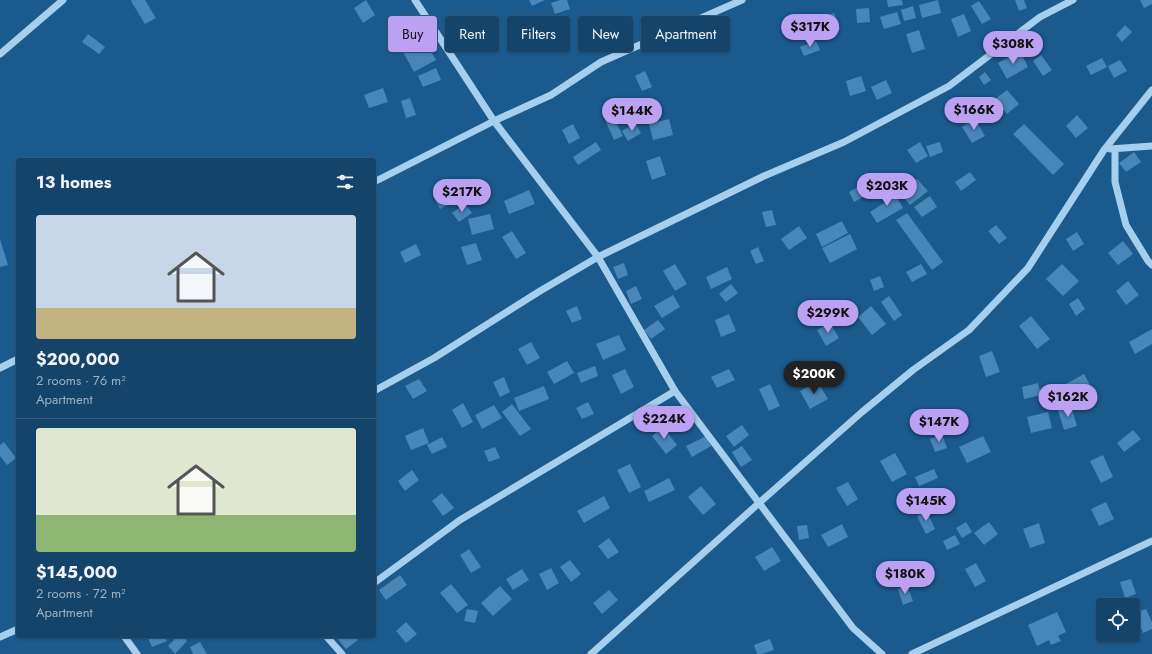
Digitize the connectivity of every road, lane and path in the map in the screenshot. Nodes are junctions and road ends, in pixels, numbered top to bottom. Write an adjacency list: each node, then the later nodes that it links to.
1 (63, 0): 6 (street)
2 (426, 0): 5 (street)
3 (742, 0): 8 (street)
4 (1073, 0): 13 (street)
5 (418, 2): 8 (street)
6 (0, 54)
7 (1152, 90): 11 (street)
8 (494, 121): 12 (street); 13 (street)
9 (1152, 146): 10 (street)
10 (1115, 149): 11 (street); 14 (street)
11 (1104, 150): 19 (street)
12 (376, 181)
13 (598, 257): 17 (street); 18 (street)
14 (1152, 265)
15 (16, 360): 16 (street)
16 (0, 368)
17 (376, 390)
18 (675, 391): 19 (street); 21 (street)
19 (759, 502): 28 (street); 29 (street)
20 (1152, 541): 30 (street)
21 (376, 582)
22 (16, 630): 23 (street)
23 (0, 637)
24 (125, 638): 26 (street)
25 (328, 638): 27 (street)
26 (136, 654)
27 (342, 654)
28 (591, 654)
29 (882, 654)
30 (912, 654)

